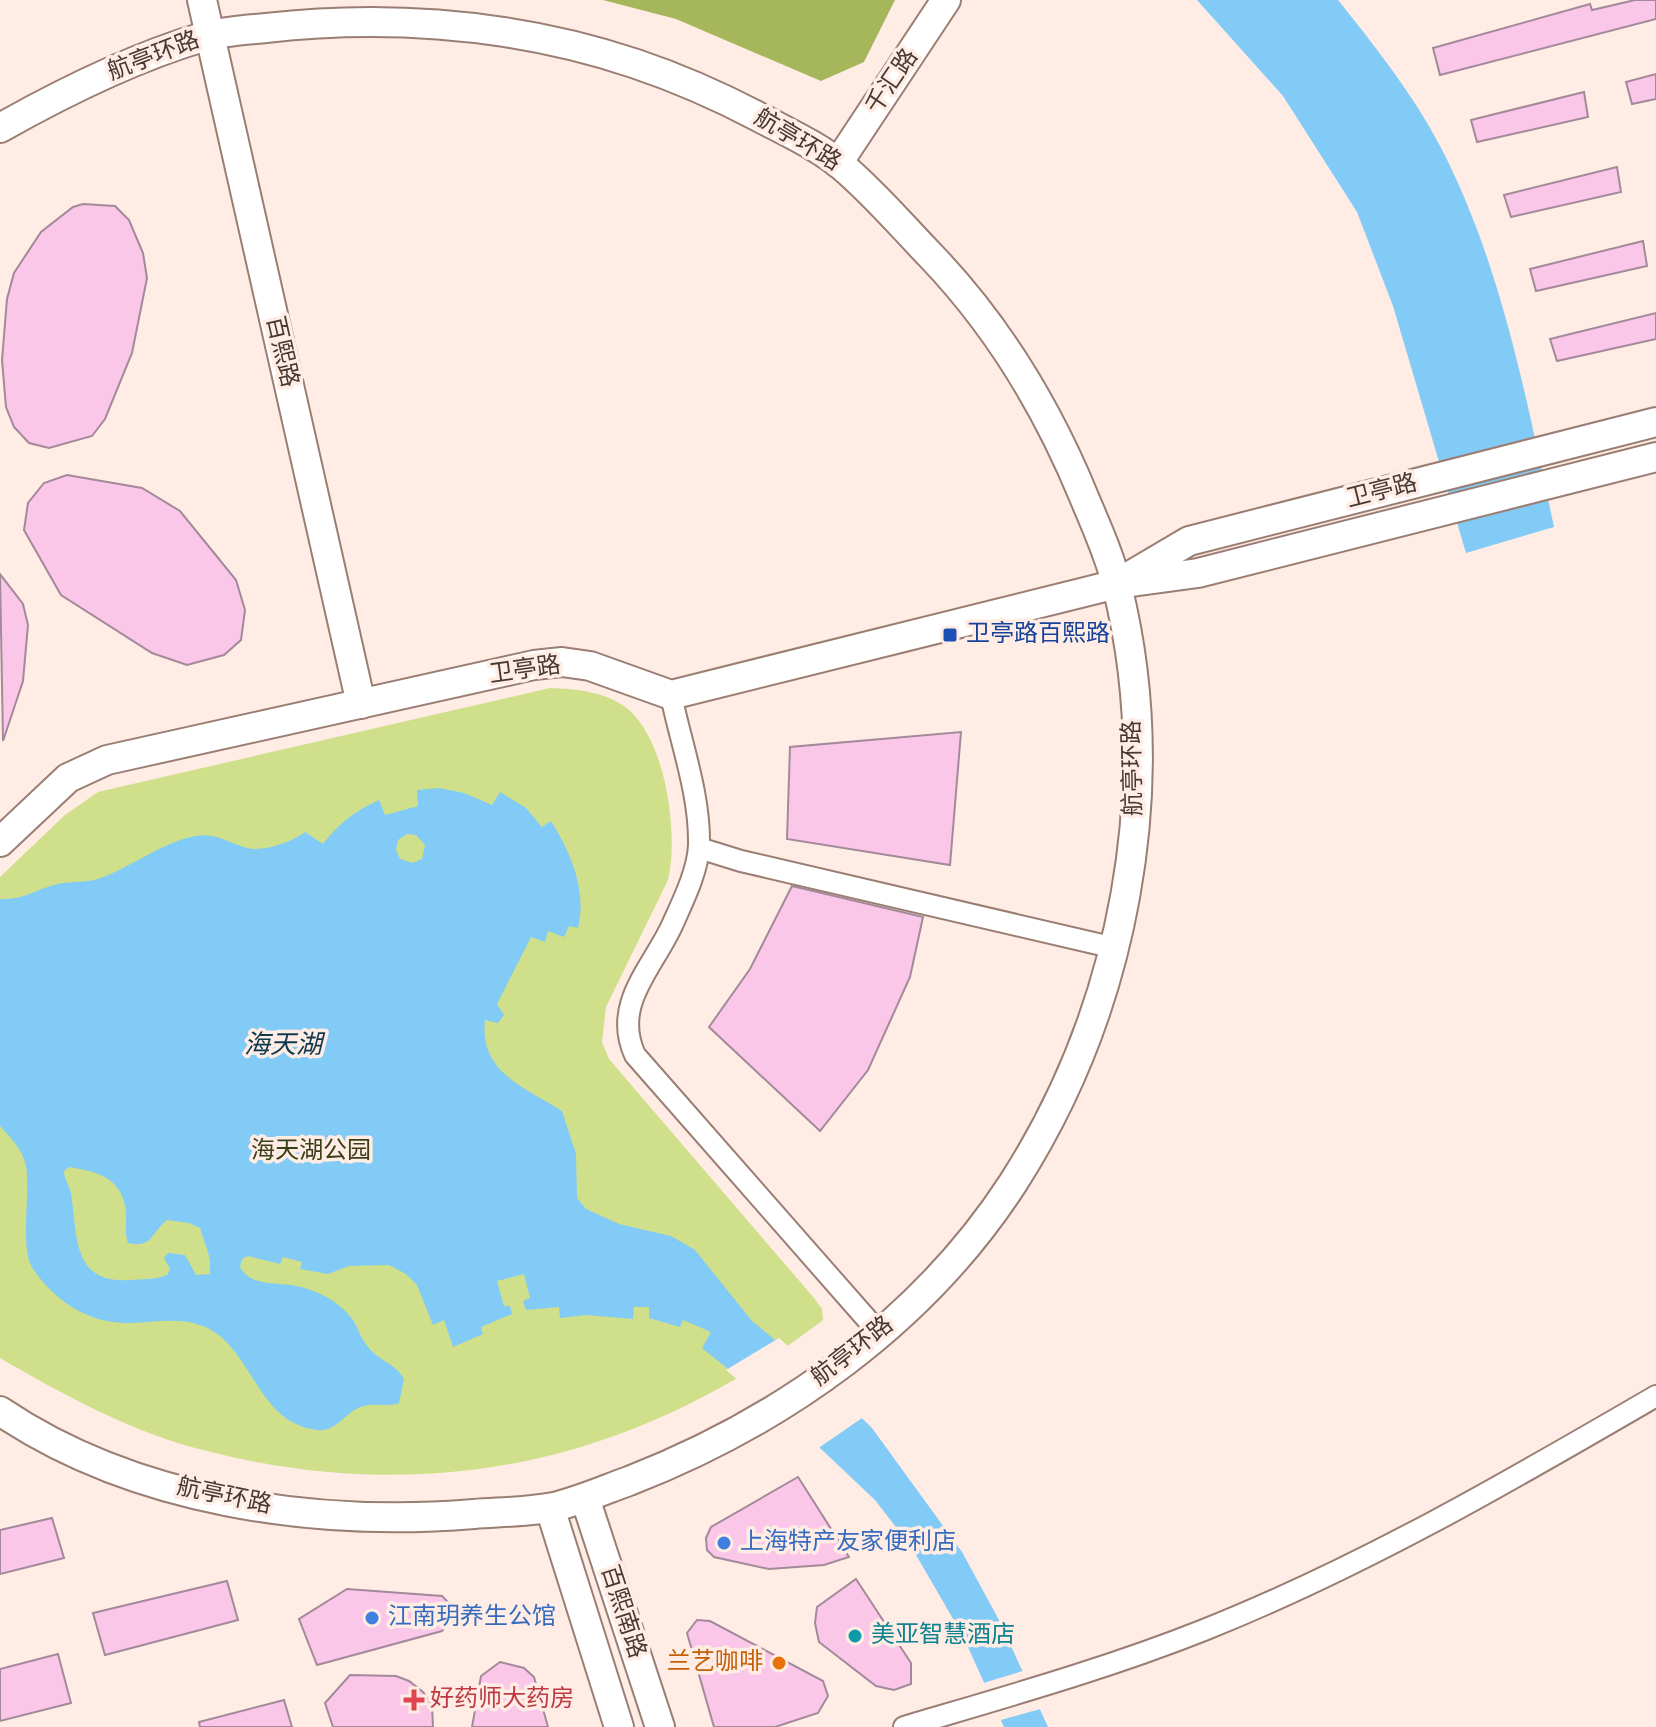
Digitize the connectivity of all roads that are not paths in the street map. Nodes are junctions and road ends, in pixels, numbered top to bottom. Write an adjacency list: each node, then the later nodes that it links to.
1 (202, 0): 3 (street, 百熙路)
2 (946, 0): 5 (street, 千汇路)
3 (210, 35): 4 (street, 航亭环路); 5 (street, 航亭环路); 10 (street, 百熙路)
4 (0, 128)
5 (838, 163): 8 (street, 航亭环路)
6 (1656, 422): 8 (street, 卫亭路)
7 (1656, 457): 8 (street, 卫亭路)
8 (1117, 584): 9 (street, 卫亭路); 13 (street, 航亭环路)
9 (671, 695): 10 (street, 卫亭路); 12 (street)
10 (361, 704): 11 (street, 卫亭路)
11 (0, 842)
12 (699, 848): 13 (street); 14 (street)
13 (1115, 948): 14 (street, 航亭环路)
14 (880, 1334): 17 (street, 航亭环路)
15 (1656, 1396): 21 (street)
16 (0, 1411): 18 (street, 航亭环路)
17 (585, 1498): 18 (street, 航亭环路); 20 (street, 百熙南路)
18 (550, 1508): 19 (street, 百熙南路)
19 (619, 1727)
20 (660, 1727)
21 (904, 1727)

